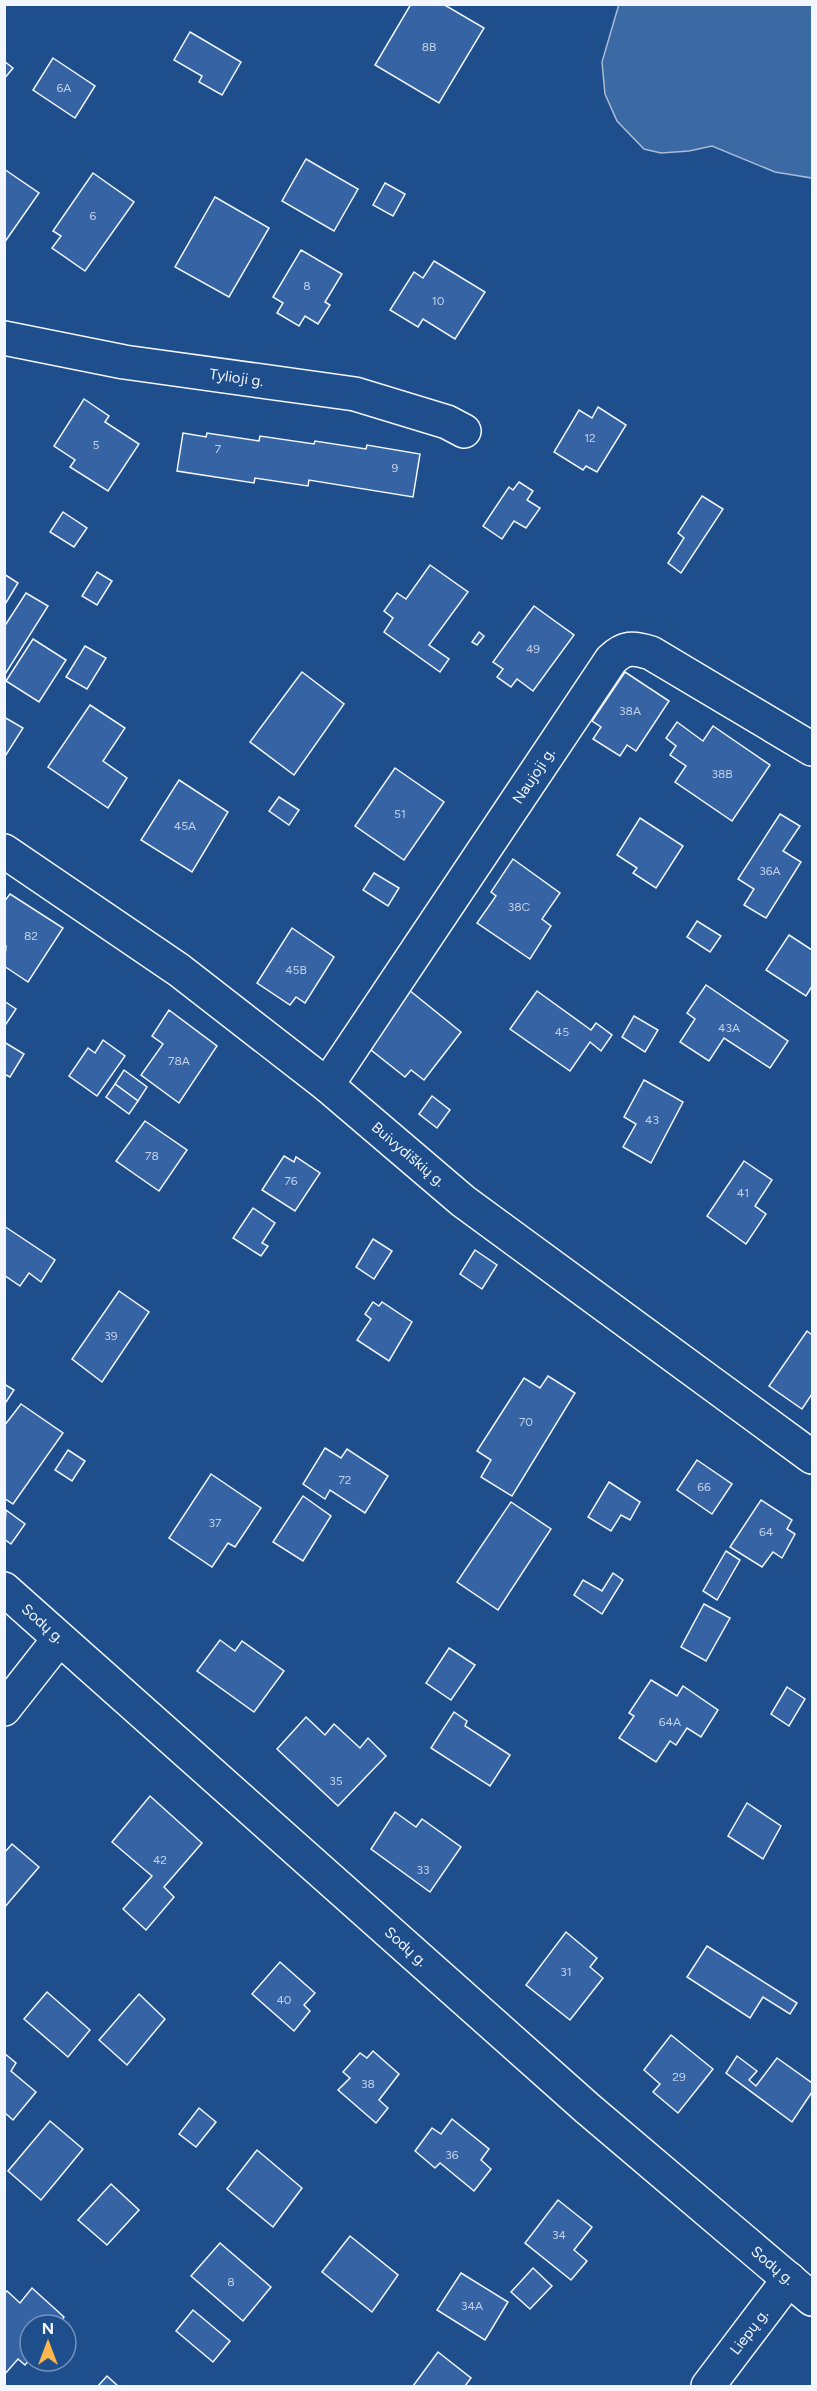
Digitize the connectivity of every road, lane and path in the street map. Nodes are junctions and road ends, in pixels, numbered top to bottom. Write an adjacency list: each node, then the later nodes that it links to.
1 (4, 338): 2 (street, Tylioji g.)
2 (464, 431)
3 (813, 749): 5 (street, Naujoji g.)
4 (4, 850): 5 (street, Buivydiškių g.)
5 (327, 1085): 6 (street, Buivydiškių g.)
6 (813, 1457)
7 (4, 1589): 8 (street, Sodų g.)
8 (59, 1638): 9 (street); 10 (street, Sodų g.)
9 (4, 1709)
10 (801, 2289): 11 (street, Liepų g.)
11 (708, 2386)

